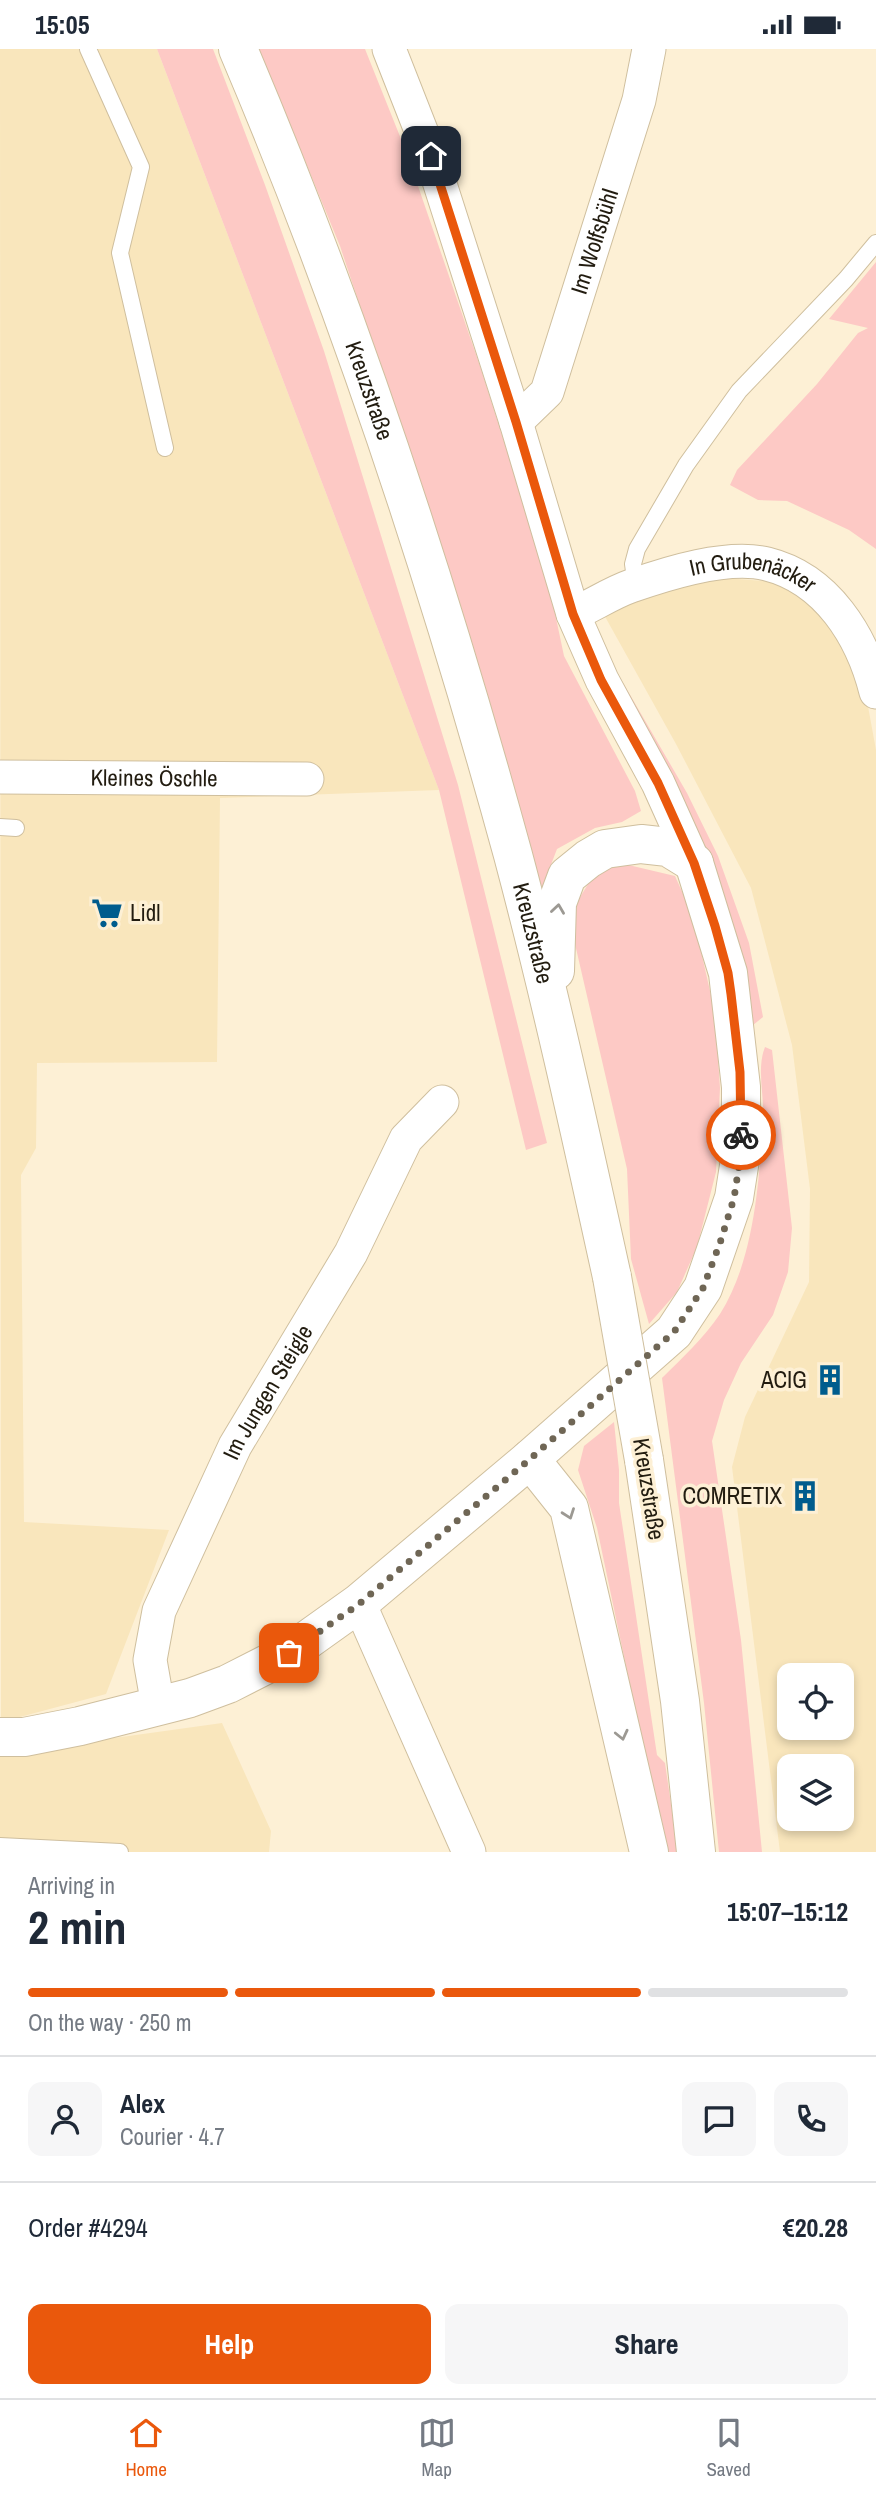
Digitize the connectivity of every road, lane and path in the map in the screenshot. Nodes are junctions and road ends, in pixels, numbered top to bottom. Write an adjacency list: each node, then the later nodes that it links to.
1 (88, 49): 7 (lane)
2 (238, 49): 14 (main road, Kreuzstraße)
3 (389, 49): 6 (street)
4 (649, 49): 6 (street, Im Wolfsbühl)
5 (876, 243): 8 (lane)
6 (516, 422): 9 (street)
7 (165, 448)
8 (636, 585): 9 (street, In Grubenäcker); 10 (street, In Grubenäcker)
9 (573, 614): 13 (street)
10 (876, 692)
11 (0, 777): 12 (street, Kleines Öschle)
12 (307, 779)
13 (694, 863): 14 (main road, one-way to 13); 16 (main road)
14 (549, 1000): 24 (main road, Kreuzstraße, bridge)
15 (442, 1102): 18 (street, Im Jungen Steigle)
16 (530, 1459): 17 (main road); 23 (main road, one-way to 23)
17 (359, 1604): 18 (main road); 22 (street)
18 (158, 1706): 19 (main road)
19 (0, 1737)
20 (0, 1846): 21 (lane)
21 (120, 1852)
22 (469, 1852)
23 (649, 1852)
24 (696, 1852)

